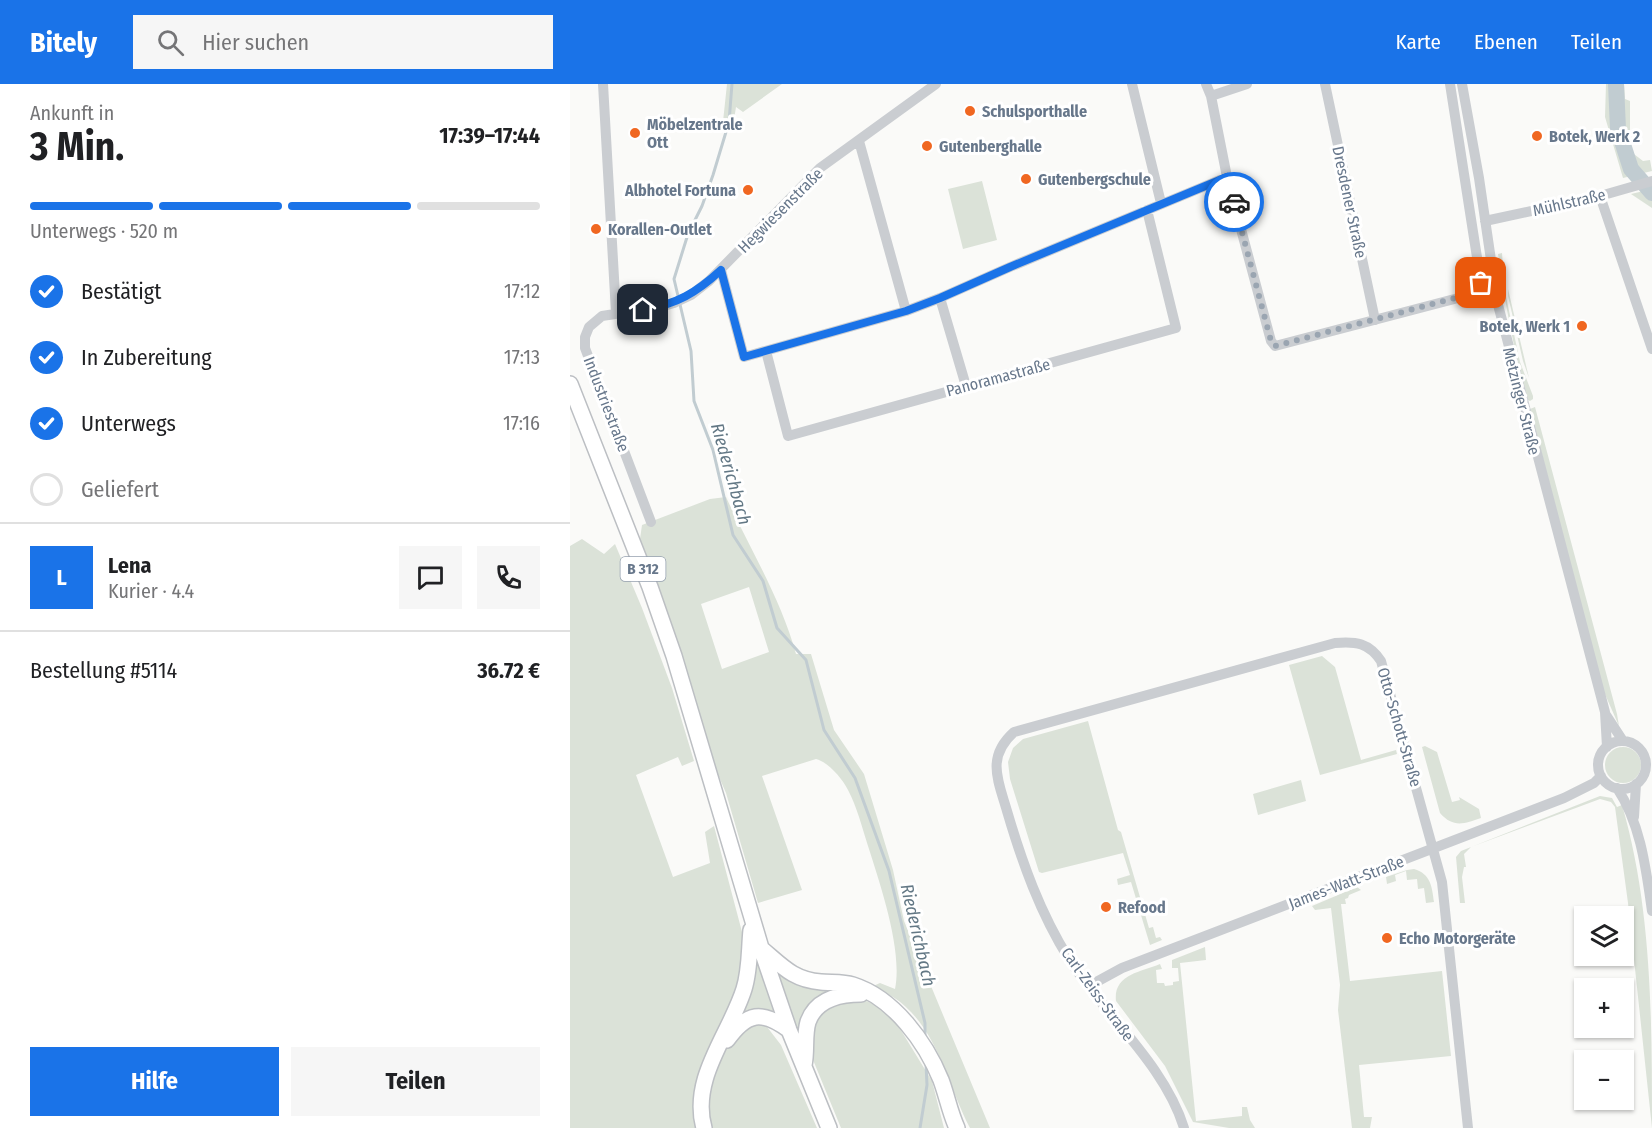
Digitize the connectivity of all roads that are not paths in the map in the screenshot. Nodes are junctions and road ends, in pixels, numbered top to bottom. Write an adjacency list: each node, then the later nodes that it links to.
1 (603, 84): 20 (street)
2 (936, 84): 10 (street, Hegwiesenstraße)
3 (1132, 84): 14 (street)
4 (1206, 84): 9 (street)
5 (1247, 84): 9 (street)
6 (1325, 84): 21 (street, Dresdener Straße)
7 (1450, 84): 21 (street)
8 (1462, 84): 16 (street, Metzinger Straße)
9 (1211, 96): 11 (street)
10 (859, 141): 17 (street, Hegwiesenstraße); 19 (street)
11 (1227, 177): 14 (street); 21 (street)
12 (1652, 181): 13 (street, Mühlstraße)
13 (1600, 196): 16 (street, Mühlstraße); 22 (street)
14 (1161, 203): 15 (street)
15 (1147, 210): 18 (street); 25 (street, Panoramastraße)
16 (1485, 221): 27 (street, Metzinger Straße)
17 (721, 270): 20 (street, Hegwiesenstraße); 23 (street)
18 (940, 298): 19 (street); 25 (street)
19 (906, 311): 23 (street)
20 (616, 313): 26 (street, Industriestraße)
21 (1375, 320)
22 (1652, 349)
23 (766, 351): 25 (street, Panoramastraße)
24 (570, 384): 38 (highway, B 312)
25 (966, 386)
26 (651, 522)
27 (1605, 712): 28 (street, Metzinger Straße); 29 (street, Metzinger Straße)
28 (1623, 741): 29 (street); 31 (street)
29 (1607, 747): 32 (street)
30 (999, 752): 36 (street, Otto-Schott-Straße); 40 (street, Carl-Zeiss-Straße)
31 (1648, 757): 33 (street)
32 (1601, 776): 34 (street); 36 (street, James-Watt-Straße)
33 (1636, 784): 34 (street); 35 (street)
34 (1617, 788): 35 (street)
35 (1634, 821): 37 (street)
36 (1434, 849): 40 (street, James-Watt-Straße); 49 (street, Otto-Schott-Straße)
37 (1652, 911)
38 (752, 922): 39 (highway, B 312); 43 (highway)
39 (761, 948): 41 (highway); 42 (highway, B 312)
40 (1089, 986): 48 (street, Carl-Zeiss-Straße)
41 (873, 994): 44 (highway); 45 (highway)
42 (789, 1030): 43 (highway); 44 (highway, B 312)
43 (713, 1059): 46 (highway)
44 (804, 1067): 47 (highway, B 312)
45 (956, 1126)
46 (704, 1128)
47 (829, 1128)
48 (1184, 1128)
49 (1468, 1128)

